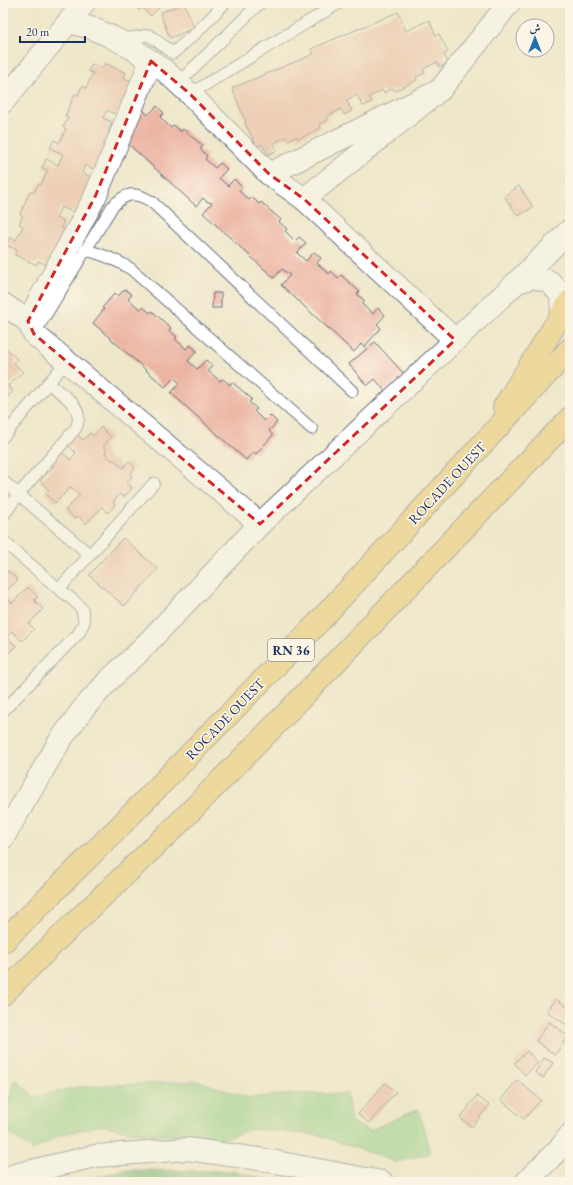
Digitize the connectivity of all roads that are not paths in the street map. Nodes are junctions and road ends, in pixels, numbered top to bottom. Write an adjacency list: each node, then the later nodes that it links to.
1 (84, 3): 6 (street)
2 (225, 3): 7 (lane)
3 (260, 3): 9 (lane)
4 (339, 3): 9 (lane)
5 (509, 3): 10 (street)
6 (69, 22): 7 (street); 11 (street)
7 (112, 37): 8 (street)
8 (151, 61): 9 (street); 19 (street)
9 (184, 88): 12 (street)
10 (440, 90): 12 (street); 13 (street)
11 (3, 102)
12 (269, 174): 13 (street)
13 (304, 199): 20 (street)
14 (570, 230): 16 (street)
15 (85, 250): 19 (lane); 24 (lane); 26 (lane)
16 (517, 282): 18 (street); 20 (street)
17 (3, 304): 19 (street)
18 (566, 307): 28 (highway)
19 (31, 328): 22 (street)
20 (455, 340): 33 (street)
21 (570, 349): 28 (highway, ROCADE OUEST / RN 36)
22 (66, 362): 23 (lane); 33 (street)
23 (48, 383): 27 (lane); 31 (lane)
24 (352, 391)
25 (570, 418): 40 (highway)
26 (312, 429)
27 (3, 437)
28 (458, 470): 39 (highway, ROCADE OUEST / RN 36)
29 (3, 481): 31 (lane)
30 (154, 483): 35 (lane)
31 (18, 495): 32 (lane); 35 (lane)
32 (3, 516)
33 (260, 524): 38 (street)
34 (3, 541): 36 (lane)
35 (90, 555): 36 (lane)
36 (59, 589): 37 (lane)
37 (3, 711)
38 (3, 838)
39 (3, 942)
40 (3, 994)
41 (570, 1135): 44 (street)
42 (3, 1181): 43 (street)
43 (382, 1182)
44 (526, 1182)

